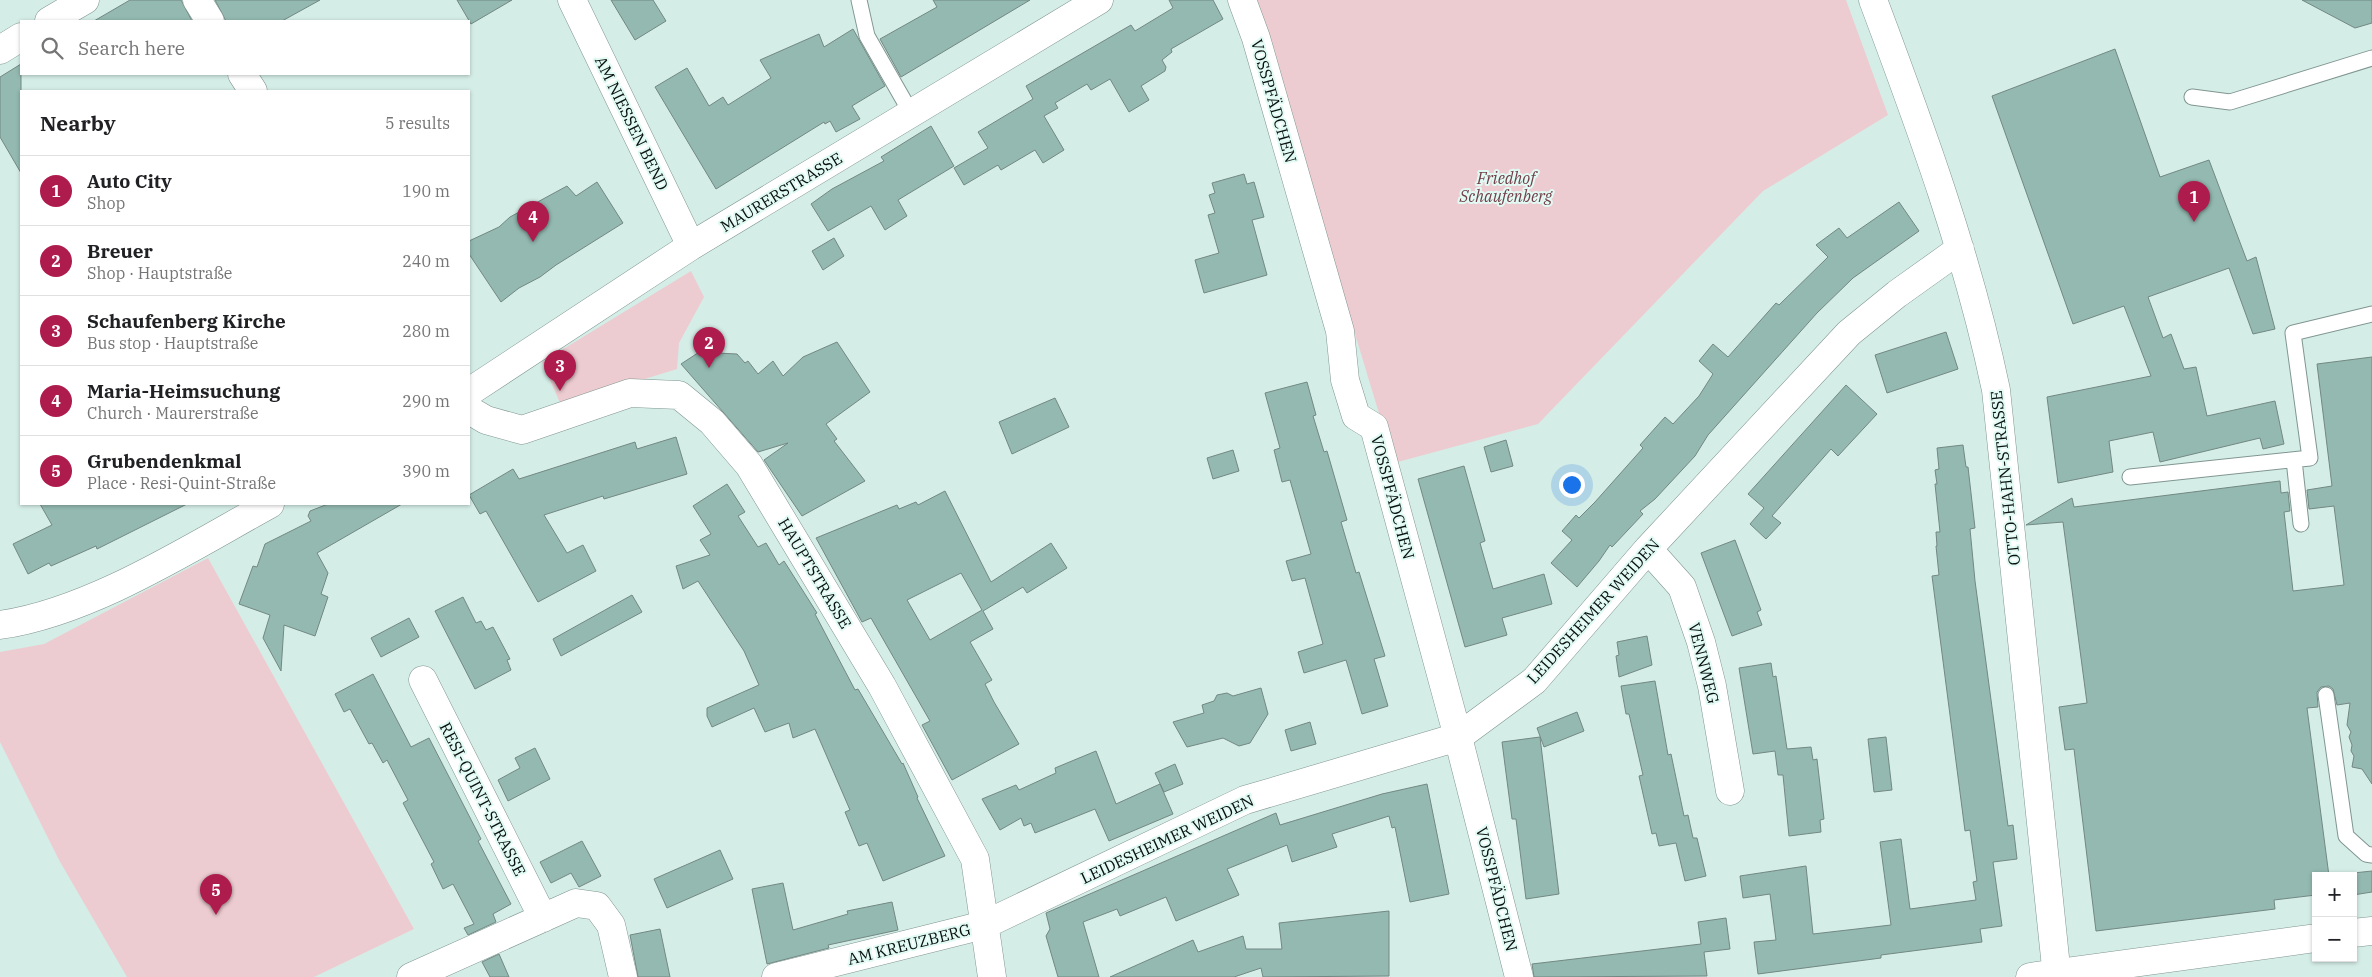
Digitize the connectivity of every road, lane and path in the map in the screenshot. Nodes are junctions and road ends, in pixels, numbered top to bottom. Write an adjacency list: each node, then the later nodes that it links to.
1 (85, 0): 8 (street)
2 (197, 0): 9 (street)
3 (572, 0): 17 (street, AM NIESSEN BEND)
4 (859, 0): 16 (lane)
5 (1099, 0): 16 (street, MAURERSTRASSE)
6 (1242, 0): 30 (street, VOSSPFÄDCHEN)
7 (1873, 0): 18 (street, OTTO-HAHN-STRASSE)
8 (51, 20)
9 (209, 20)
10 (20, 38): 11 (street)
11 (0, 50)
12 (2372, 58): 15 (lane)
13 (243, 75): 14 (street)
14 (252, 90)
15 (2192, 97)
16 (911, 113): 17 (street, MAURERSTRASSE)
17 (691, 246): 20 (street, MAURERSTRASSE)
18 (1960, 249): 26 (street, LEIDESHEIMER WEIDEN); 38 (street, OTTO-HAHN-STRASSE)
19 (2372, 314): 22 (lane)
20 (470, 391)
21 (470, 411): 34 (street, HAUPTSTRASSE)
22 (2294, 460): 23 (lane); 25 (lane)
23 (2130, 477)
24 (268, 505): 27 (street)
25 (2301, 524)
26 (1648, 549): 30 (street, LEIDESHEIMER WEIDEN); 31 (street, VENNWEG)
27 (0, 625)
28 (423, 680): 33 (street, RESI-QUINT-STRASSE)
29 (2326, 695): 32 (lane)
30 (1458, 738): 34 (street, LEIDESHEIMER WEIDEN); 43 (street, VOSSPFÄDCHEN)
31 (1730, 791)
32 (2372, 855)
33 (543, 918): 39 (street); 40 (street)
34 (984, 926): 41 (street, AM KREUZBERG); 42 (street, HAUPTSTRASSE)
35 (2372, 930): 36 (street)
36 (2357, 932)
37 (2312, 939): 38 (street)
38 (2057, 975): 44 (street)
39 (411, 977)
40 (623, 977)
41 (776, 977)
42 (992, 977)
43 (1519, 977)
44 (2030, 977)

